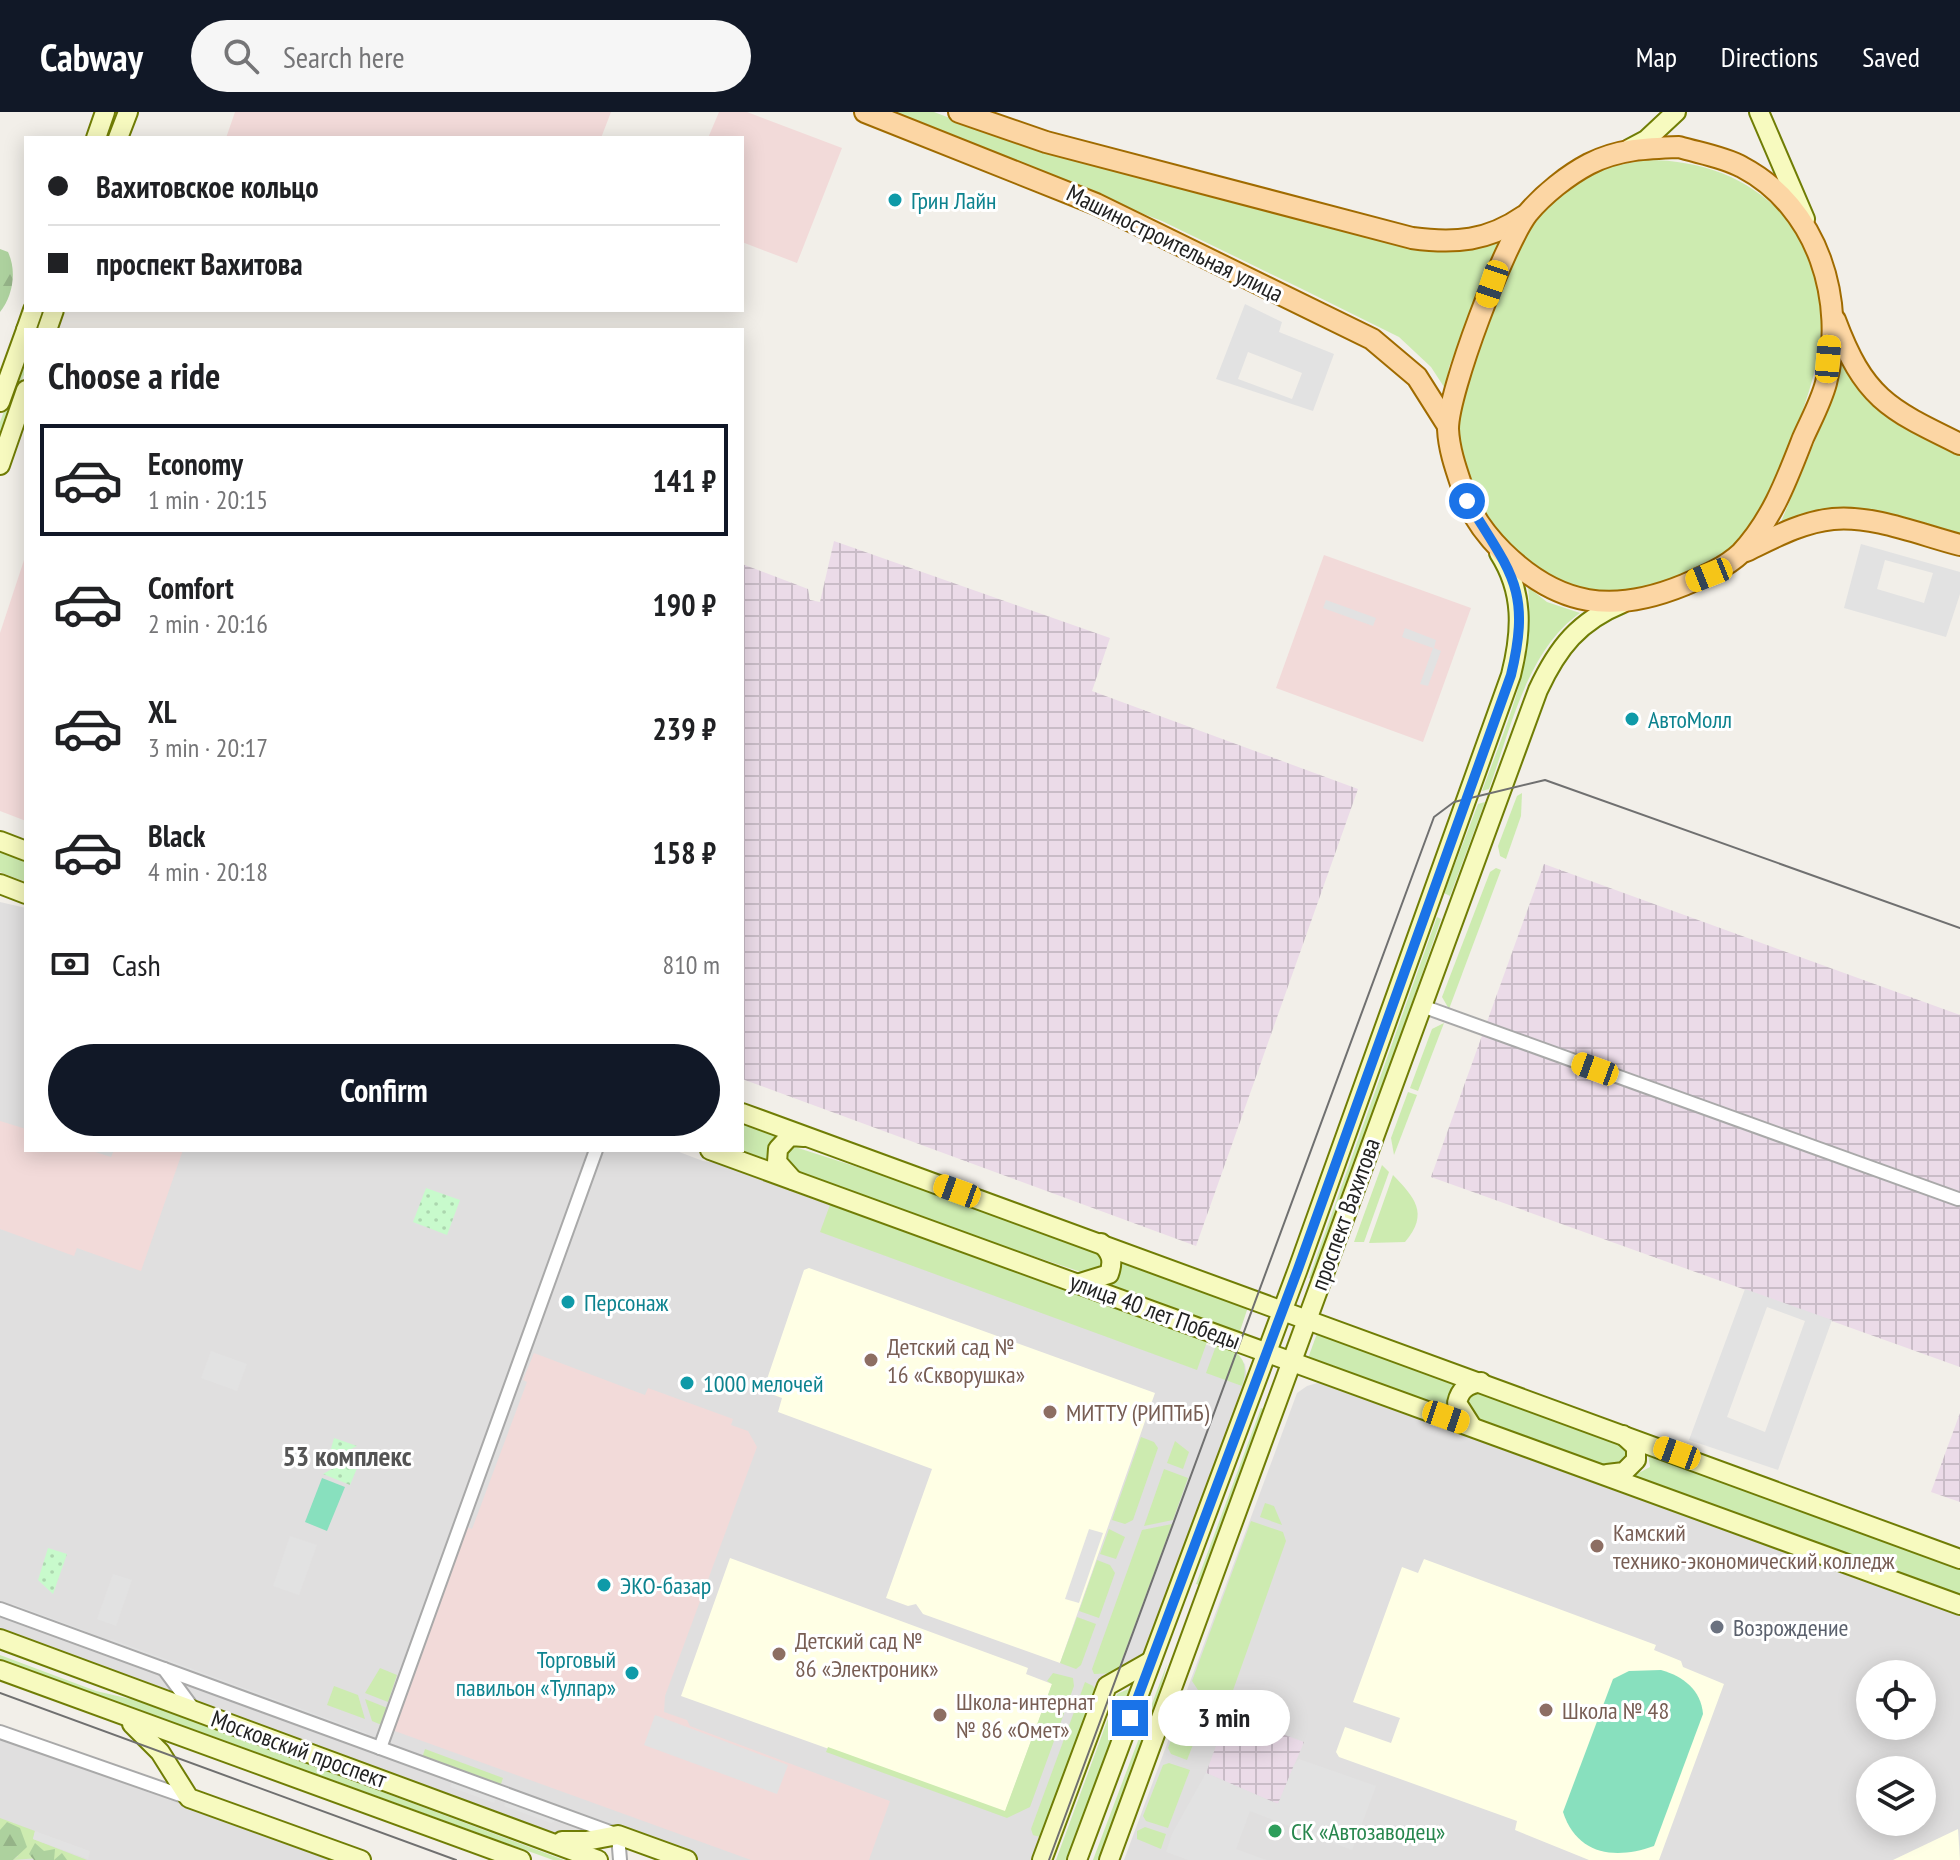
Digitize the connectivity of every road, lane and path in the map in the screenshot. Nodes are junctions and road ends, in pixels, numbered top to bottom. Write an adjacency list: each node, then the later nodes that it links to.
1 (105, 112): 7 (main road)
2 (128, 112): 8 (main road)
3 (865, 112): 16 (main road, Машиностроительная улица)
4 (959, 112): 10 (main road, Машиностроительная улица)
5 (1676, 112): 9 (main road)
6 (1759, 112): 11 (main road)
7 (97, 136)
8 (119, 136)
9 (1628, 149): 10 (main road); 11 (main road)
10 (1527, 214): 16 (main road)
11 (1815, 244): 12 (main road)
12 (1832, 313): 17 (main road); 21 (main road)
13 (24, 336): 15 (main road)
14 (24, 396): 18 (main road)
15 (0, 402)
16 (1448, 426): 19 (main road)
17 (1960, 444)
18 (0, 465)
19 (1488, 537): 22 (main road); 27 (main road, проспект Вахитова)
20 (1960, 545): 21 (main road)
21 (1739, 555): 22 (main road)
22 (1625, 602): 28 (main road, проспект Вахитова)
23 (0, 841): 24 (main road)
24 (24, 850)
25 (0, 884): 26 (main road)
26 (24, 893)
27 (1423, 922): 28 (main road); 38 (main road, проспект Вахитова)
28 (1449, 933): 29 (main road, проспект Вахитова)
29 (1422, 1006): 35 (street); 39 (main road, проспект Вахитова)
30 (744, 1114): 31 (main road, улица 40 лет Победы)
31 (807, 1137): 34 (main road); 36 (main road, улица 40 лет Победы)
32 (595, 1152): 58 (street)
33 (715, 1152): 34 (main road, улица 40 лет Победы)
34 (795, 1182): 37 (main road, улица 40 лет Победы)
35 (1958, 1199)
36 (1101, 1243): 37 (main road); 38 (main road, улица 40 лет Победы)
37 (1080, 1283): 40 (main road, улица 40 лет Победы)
38 (1283, 1308): 39 (main road, улица 40 лет Победы); 40 (main road, проспект Вахитова)
39 (1308, 1317): 41 (main road, проспект Вахитова); 42 (main road, улица 40 лет Победы)
40 (1265, 1352): 41 (main road, улица 40 лет Победы); 49 (main road, проспект Вахитова)
41 (1291, 1362): 43 (main road, улица 40 лет Победы); 50 (main road, проспект Вахитова)
42 (1481, 1382): 43 (main road); 44 (main road, улица 40 лет Победы)
43 (1471, 1425): 45 (main road, улица 40 лет Победы)
44 (1615, 1431): 45 (main road); 46 (main road, улица 40 лет Победы)
45 (1604, 1475): 47 (main road, улица 40 лет Победы)
46 (1960, 1559)
47 (1960, 1605)
48 (0, 1609): 53 (street)
49 (1169, 1614): 50 (main road); 52 (main road, проспект Вахитова)
50 (1196, 1627): 69 (main road, проспект Вахитова)
51 (1, 1640): 55 (main road, Московский проспект)
52 (1151, 1661): 67 (main road); 68 (main road, проспект Вахитова)
53 (164, 1669): 55 (street); 58 (street)
54 (0, 1670): 56 (main road, Московский проспект)
55 (195, 1711): 61 (main road, Московский проспект)
56 (120, 1715): 59 (main road); 63 (main road, Московский проспект)
57 (0, 1732): 59 (street)
58 (380, 1748): 60 (street)
59 (189, 1798): 62 (main road)
60 (618, 1835): 61 (main road); 65 (street); 66 (main road)
61 (536, 1837): 64 (main road, Московский проспект)
62 (361, 1860)
63 (521, 1860)
64 (598, 1860)
65 (620, 1860)
66 (687, 1860)
67 (1042, 1860)
68 (1077, 1860)
69 (1109, 1860)

